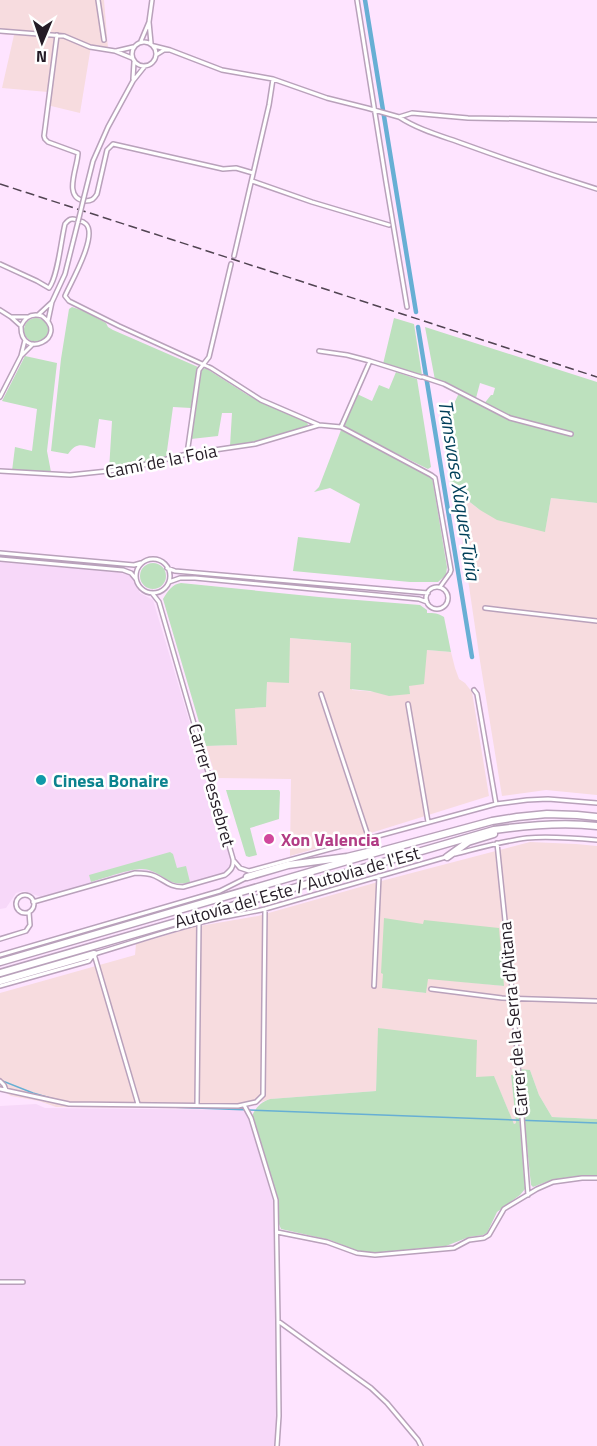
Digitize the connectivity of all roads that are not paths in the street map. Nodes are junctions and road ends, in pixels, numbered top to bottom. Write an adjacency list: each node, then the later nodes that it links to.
1 (98, 0): 7 (street)
2 (152, 0): 4 (street)
3 (357, 0): 19 (street)
4 (149, 22): 8 (street); 9 (street)
5 (0, 31): 6 (street)
6 (57, 35): 13 (street); 22 (street)
7 (105, 40)
8 (141, 41): 9 (street); 11 (street)
9 (150, 43): 10 (street)
10 (154, 46): 12 (street); 14 (street)
11 (133, 47): 13 (street); 15 (street)
12 (170, 50): 14 (street); 17 (street)
13 (115, 51): 15 (street)
14 (156, 55): 16 (street)
15 (133, 60): 16 (street); 18 (street)
16 (145, 66): 18 (street)
17 (273, 79): 19 (street); 22 (street)
18 (133, 81): 29 (street, bridge)
19 (376, 110): 20 (street); 30 (street)
20 (399, 117): 21 (street); 24 (street)
21 (597, 120)
22 (253, 173): 23 (street)
23 (252, 181): 25 (street); 26 (street)
24 (597, 189)
25 (389, 225)
26 (234, 256)
27 (0, 264): 42 (street)
28 (231, 264): 42 (street)
29 (52, 302): 32 (street); 35 (street)
30 (407, 307)
31 (0, 310): 33 (street)
32 (38, 315): 34 (street); 35 (street)
33 (11, 316): 34 (street); 36 (street)
34 (27, 317): 36 (street)
35 (48, 321): 38 (street)
36 (21, 326): 37 (street)
37 (25, 340): 38 (street); 40 (street)
38 (33, 344): 40 (street)
39 (319, 351): 41 (street)
40 (21, 356): 43 (street)
41 (370, 361): 45 (street); 46 (street)
42 (203, 365): 44 (street); 47 (street)
43 (0, 397)
44 (319, 425): 45 (street); 47 (street, Camí de la Foia)
45 (340, 427): 55 (street)
46 (571, 434)
47 (188, 454): 48 (street, Camí de la Foia)
48 (0, 471)
49 (0, 553): 51 (street)
50 (0, 559): 53 (street)
51 (141, 563): 52 (street); 53 (street)
52 (167, 568): 54 (street); 58 (street)
53 (136, 579): 57 (street)
54 (169, 582): 56 (street); 60 (street)
55 (440, 587): 58 (street); 60 (street)
56 (161, 591): 57 (street); 59 (street, Carrer Pessebret)
57 (152, 593): 59 (street, Carrer Pessebret)
58 (428, 593): 60 (street)
59 (159, 602): 77 (street, Carrer Pessebret)
60 (427, 602)
61 (485, 608): 62 (street)
62 (597, 621)
63 (474, 690): 67 (street)
64 (321, 694): 72 (street)
65 (408, 704): 69 (street)
66 (597, 803): 67 (street)
67 (496, 804): 69 (street)
68 (597, 817): 75 (highway, Autovía del Este / Autovia de l'Est)
69 (428, 822): 72 (street)
70 (519, 826): 71 (highway, Autovía del Este / Autovia de l'Est); 76 (highway); 89 (highway, Autovía del Este / Autovia de l'Est)
71 (597, 826)
72 (369, 838): 78 (street)
73 (597, 840): 74 (street)
74 (497, 843): 76 (street); 93 (street, Carrer de la Serra d'Aitana)
75 (385, 850): 80 (highway); 88 (highway, Autovía del Este / Autovia de l'Est)
76 (447, 857): 79 (street)
77 (233, 860): 78 (street); 81 (street, Carrer Pessebret)
78 (268, 867): 80 (street)
79 (379, 876): 82 (street); 91 (street)
80 (247, 877): 87 (street)
81 (33, 902): 83 (street); 83 (street)
82 (264, 909): 84 (street); 100 (street)
83 (29, 912): 85 (street)
84 (199, 923): 86 (street); 99 (street)
85 (0, 939)
86 (94, 954): 89 (highway); 90 (street); 98 (street)
87 (0, 955)
88 (0, 962)
89 (0, 977)
90 (0, 986)
91 (374, 986)
92 (431, 988): 93 (street)
93 (513, 998): 94 (street); 102 (street, Carrer de la Serra d'Aitana)
94 (597, 1001)
95 (0, 1081): 97 (street)
96 (0, 1089): 97 (street)
97 (6, 1090): 98 (street)
98 (138, 1104): 99 (street)
99 (197, 1105): 100 (street)
100 (244, 1105): 103 (street)
101 (597, 1178): 102 (street)
102 (528, 1195): 103 (street)
103 (277, 1232): 106 (street)
104 (0, 1282): 105 (street)
105 (23, 1282)
106 (278, 1321): 107 (street); 108 (street)
107 (277, 1446)
108 (421, 1446)

